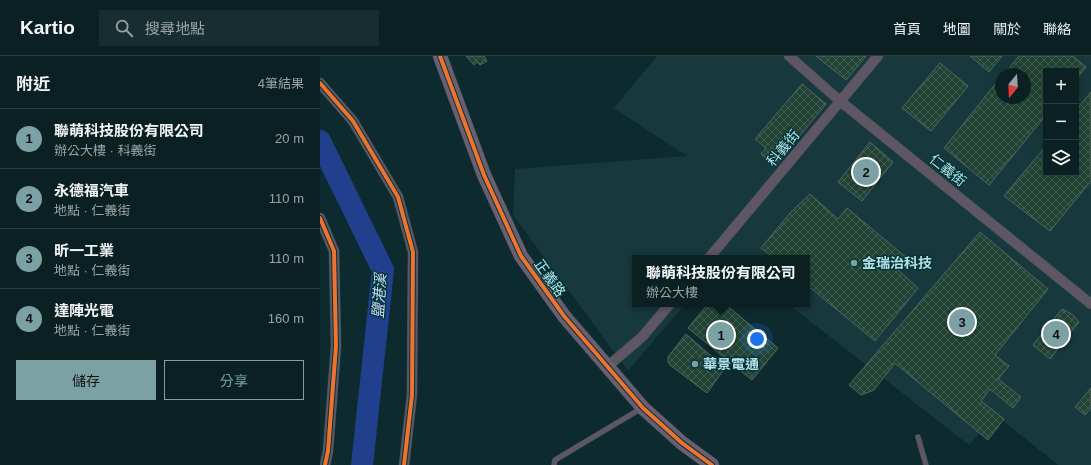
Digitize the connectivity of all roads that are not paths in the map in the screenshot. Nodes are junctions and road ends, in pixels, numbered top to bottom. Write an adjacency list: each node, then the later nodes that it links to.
1 (440, 56): 10 (street, 正義路)
2 (789, 56): 5 (street, 仁義街)
3 (878, 56): 5 (street, 科義街)
4 (320, 83): 14 (street)
5 (840, 101): 7 (street, 科義街); 8 (street, 仁義街)
6 (320, 218): 13 (street)
7 (712, 255)
8 (1091, 304)
9 (667, 307): 10 (street)
10 (608, 366): 11 (street, 正義路)
11 (643, 408): 15 (lane); 16 (street, 正義路)
12 (918, 437): 17 (lane)
13 (326, 465)
14 (404, 465)
15 (554, 465)
16 (712, 465)
17 (926, 465)

